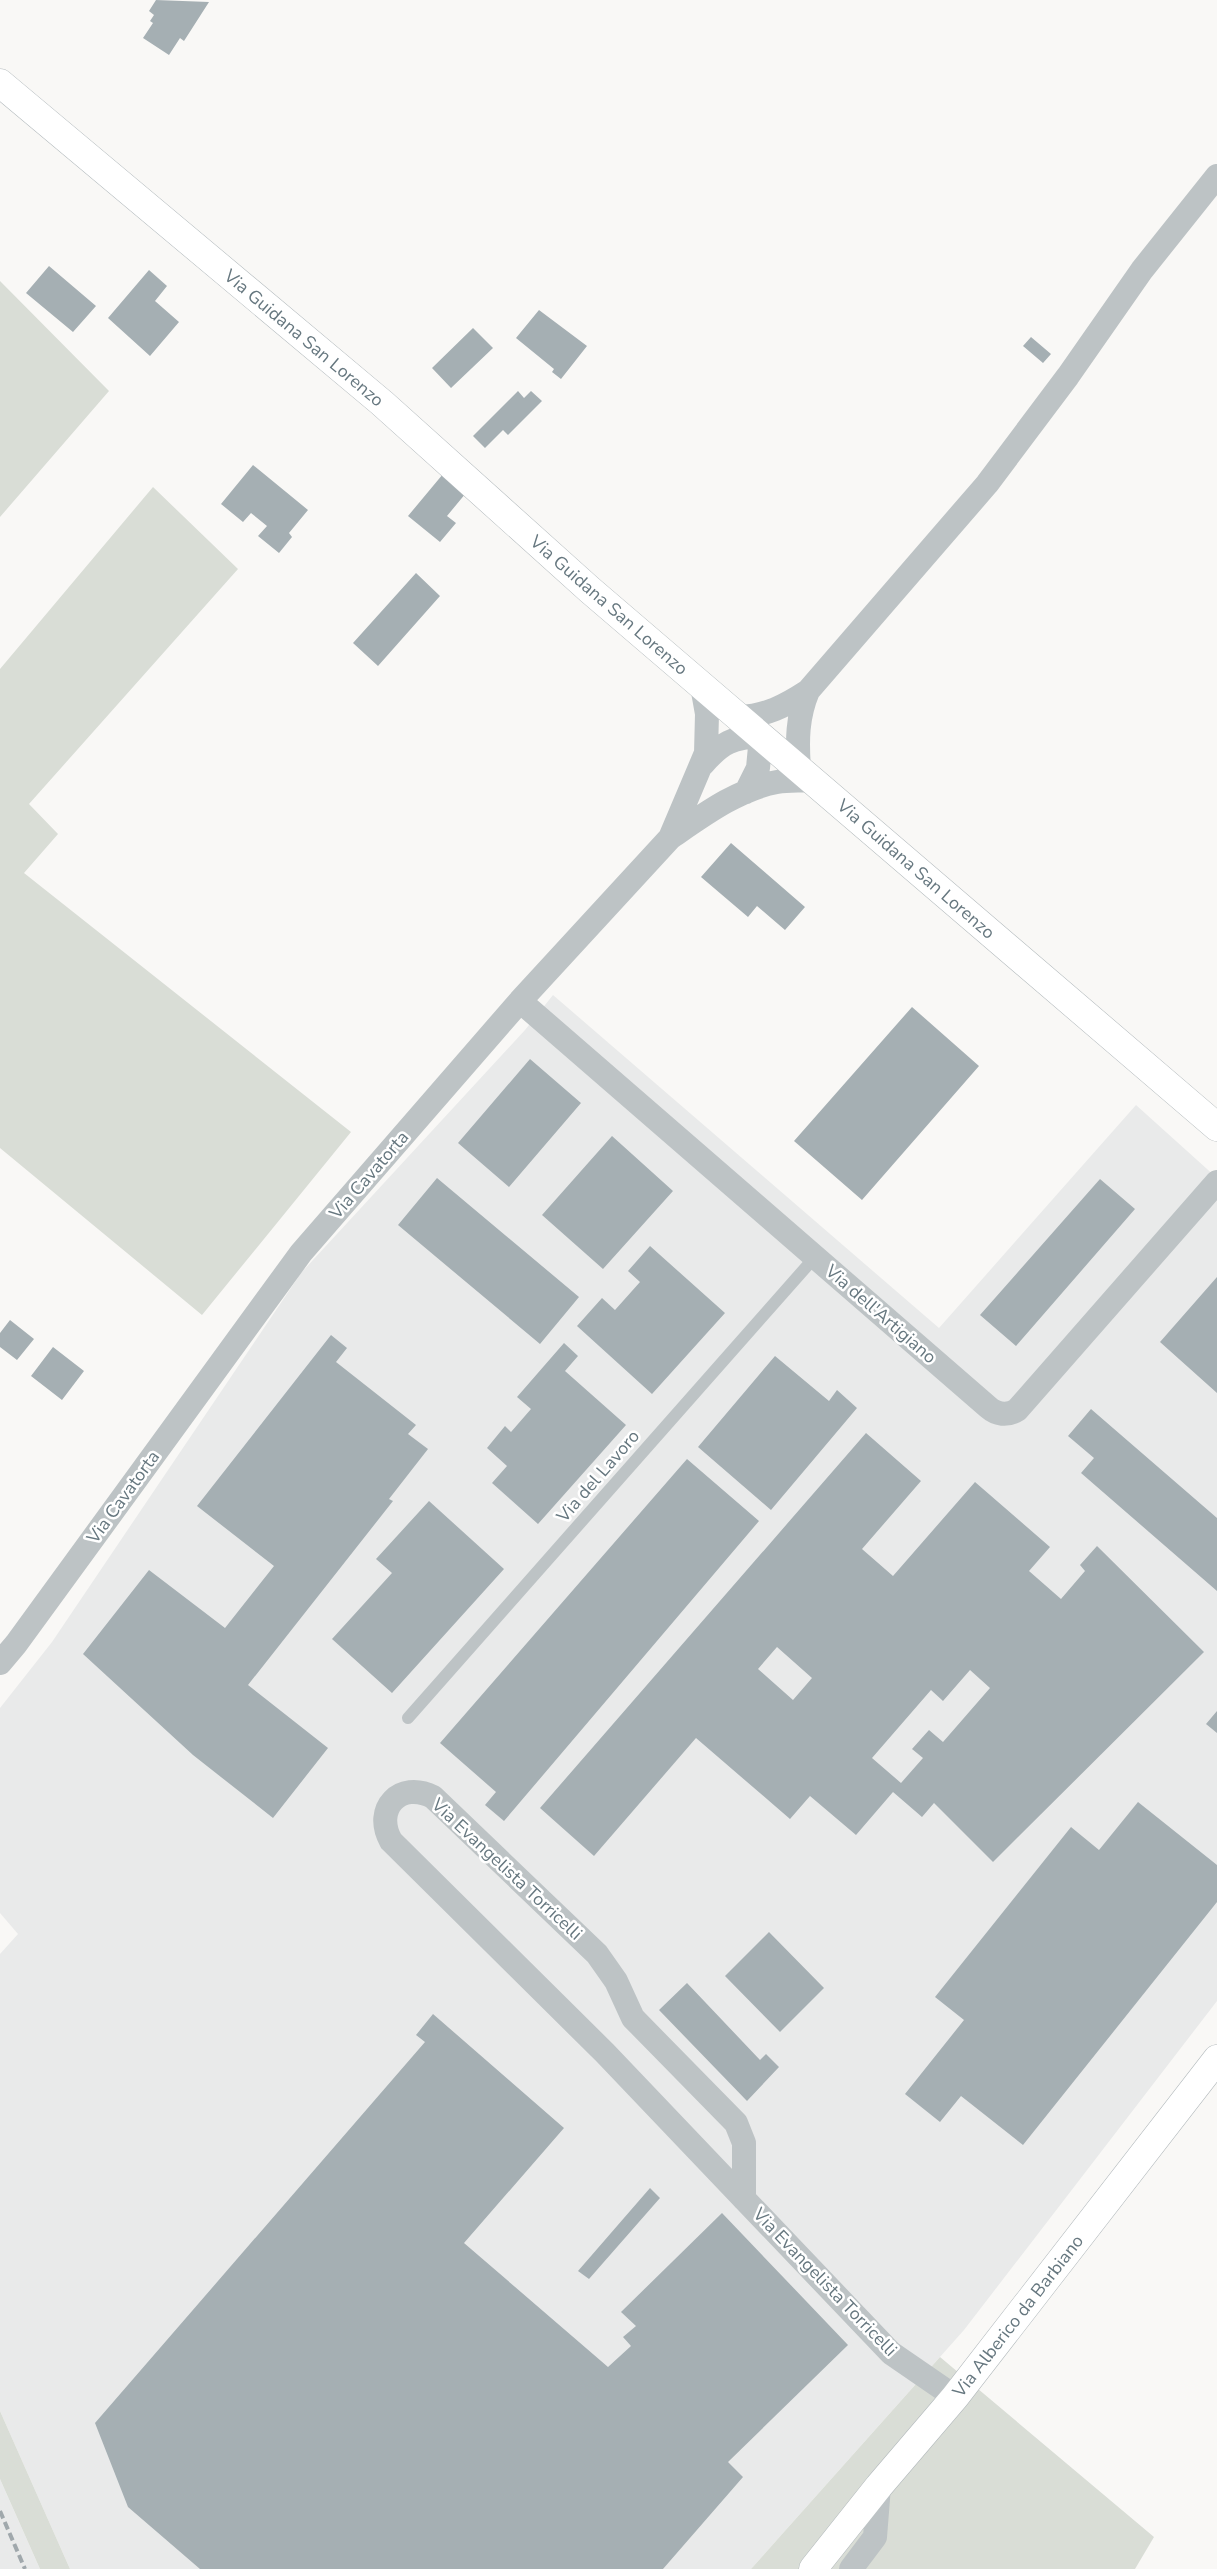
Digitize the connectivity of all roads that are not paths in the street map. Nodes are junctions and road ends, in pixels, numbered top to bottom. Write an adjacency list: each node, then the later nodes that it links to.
1 (0, 83): 3 (street, Via Guidana San Lorenzo)
2 (1217, 176): 4 (street)
3 (702, 686): 5 (street, Via Guidana San Lorenzo); 7 (street, Via Cavatorta)
4 (808, 691): 5 (street); 8 (street)
5 (739, 718): 6 (street, Via Guidana San Lorenzo)
6 (761, 736): 7 (street); 8 (street, Via Guidana San Lorenzo); 9 (street)
7 (703, 764): 10 (street, Via Cavatorta)
8 (806, 774): 9 (street); 12 (street, Via Guidana San Lorenzo)
9 (746, 792): 10 (street)
10 (670, 838): 11 (street, Via Cavatorta)
11 (520, 1001): 14 (street, Via dell'Artigiano); 15 (street, Via Cavatorta)
12 (1217, 1127)
13 (1217, 1182): 14 (street, Via dell'Artigiano)
14 (815, 1257): 16 (lane, Via del Lavoro)
15 (0, 1663)
16 (408, 1718)
17 (1217, 2058): 19 (street, Via Alberico da Barbiano)
18 (744, 2199): 18 (street, Via Evangelista Torricelli); 19 (street, Via Evangelista Torricelli)
19 (955, 2397): 20 (street, Via Alberico da Barbiano)
20 (879, 2486): 21 (street, Via Alberico da Barbiano); 22 (street)
21 (813, 2569)
22 (851, 2569)

